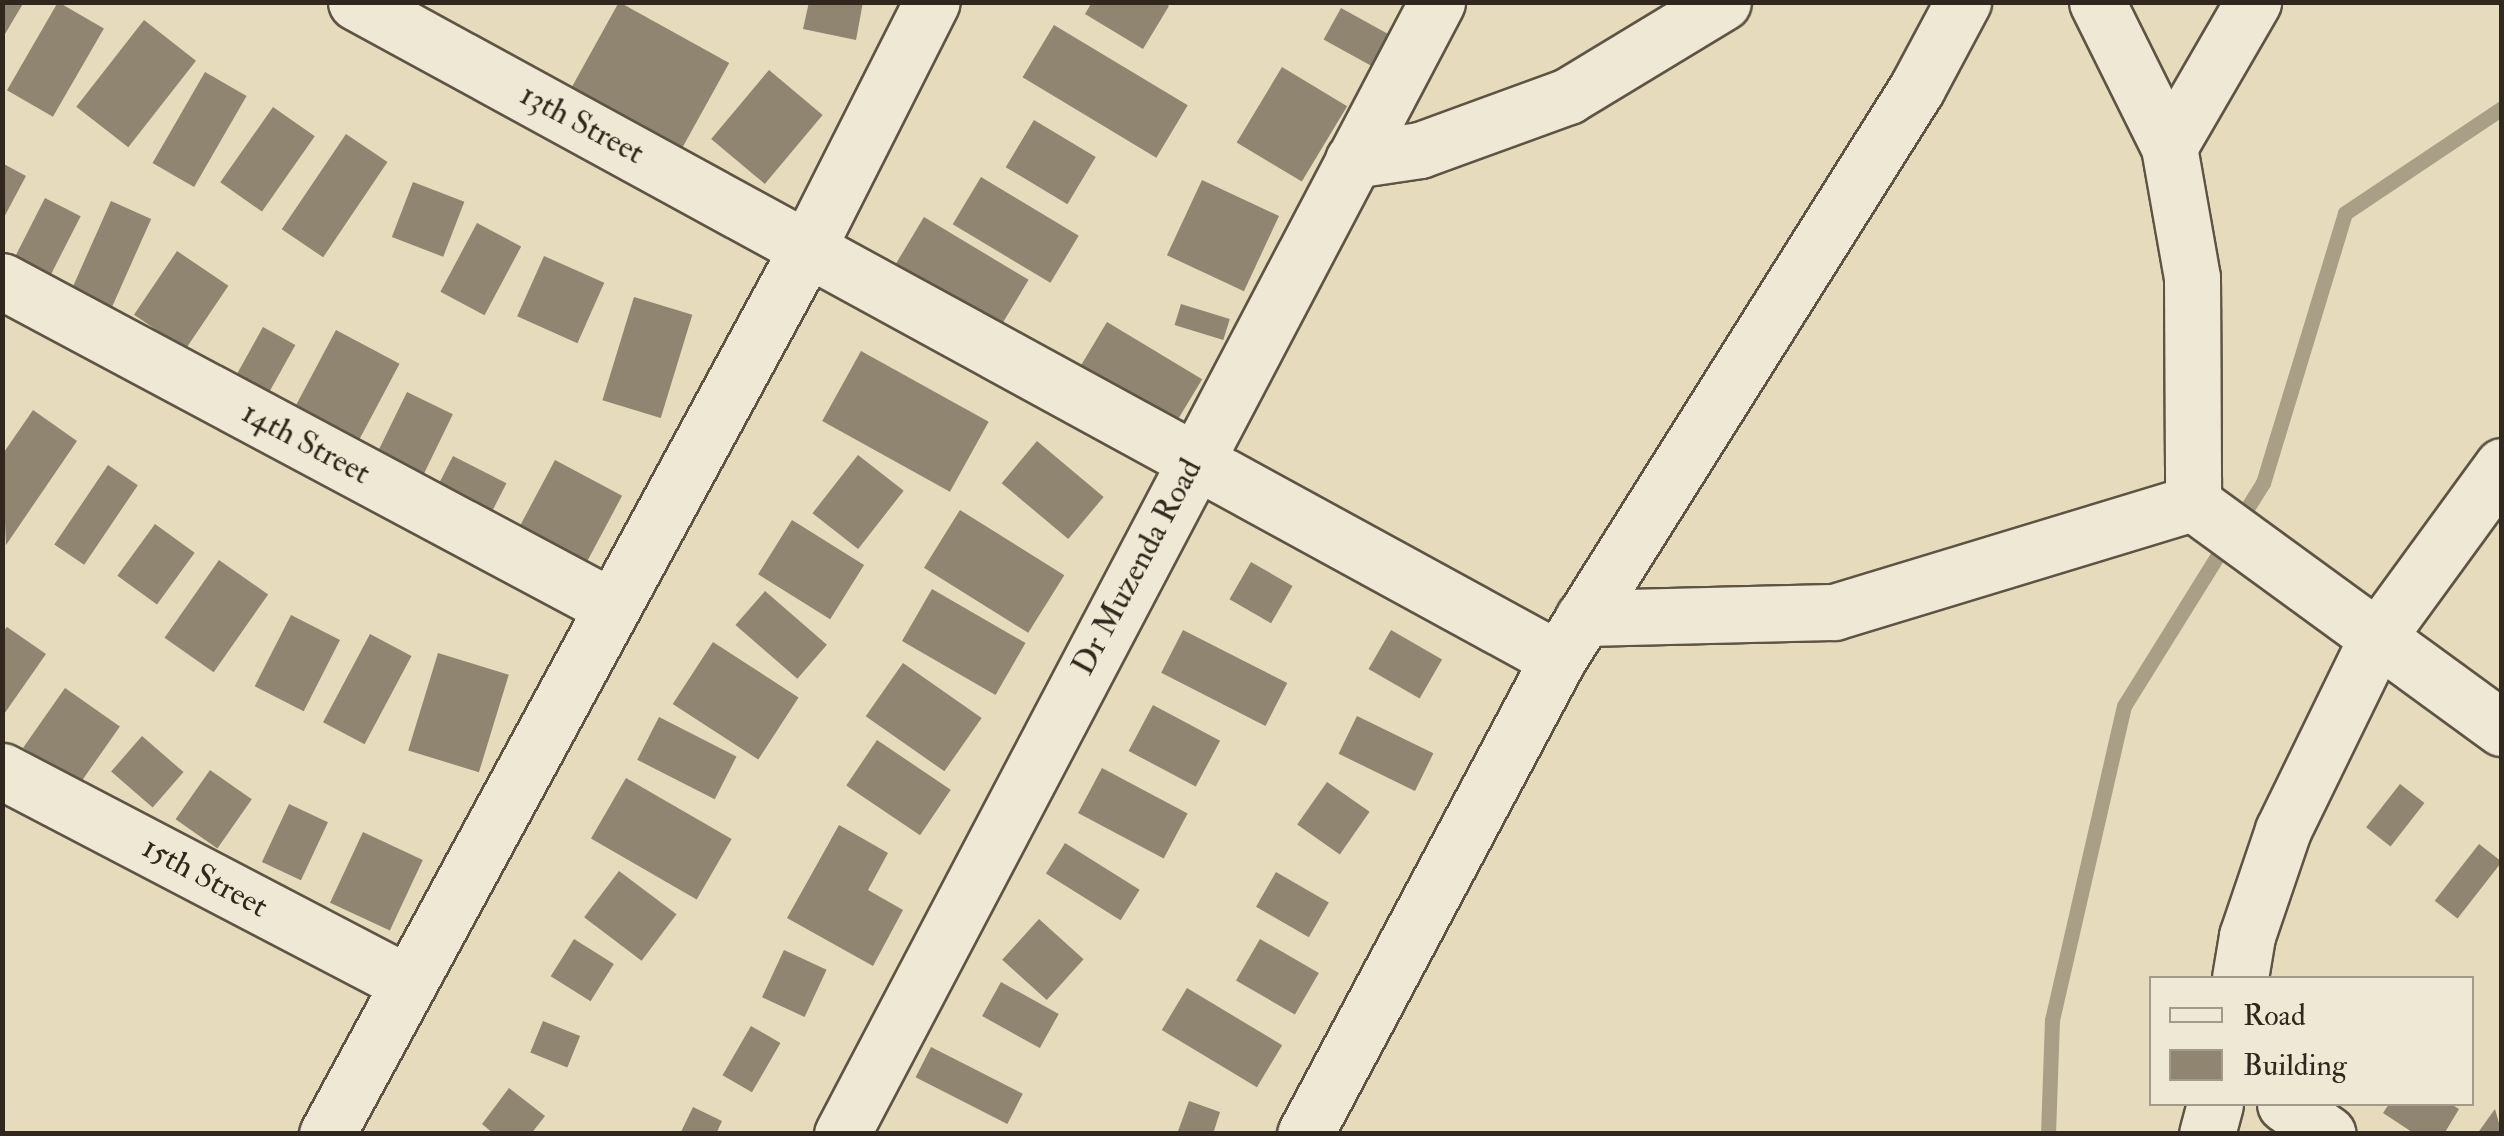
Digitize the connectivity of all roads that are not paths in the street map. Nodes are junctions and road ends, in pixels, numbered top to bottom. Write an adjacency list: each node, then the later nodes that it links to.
1 (356, 2): 10 (street, 13th Street)
2 (932, 2): 10 (street)
3 (1437, 2): 9 (street, Dr Muzenda Road)
4 (1723, 2): 9 (street)
5 (1963, 2): 17 (street)
6 (2097, 2): 8 (street)
7 (2253, 2): 8 (street)
8 (2169, 147): 14 (street)
9 (1353, 160): 12 (street, Dr Muzenda Road)
10 (808, 245): 12 (street, 13th Street); 15 (street)
11 (2, 280): 15 (street, 14th Street)
12 (1191, 462): 17 (street, 13th Street); 25 (street, Dr Muzenda Road)
13 (2502, 466): 16 (street)
14 (2193, 502): 16 (street); 17 (street)
15 (610, 606): 21 (street)
16 (2376, 638): 18 (street); 20 (street)
17 (1571, 639): 26 (street)
18 (2502, 728)
19 (2, 771): 21 (street, 15th Street)
20 (2240, 976)
21 (407, 982): 24 (street)
22 (2214, 1106): 27 (street)
23 (2288, 1106): 28 (street)
24 (327, 1134)
25 (842, 1134)
26 (1306, 1134)
27 (2207, 1134)
28 (2328, 1134)

